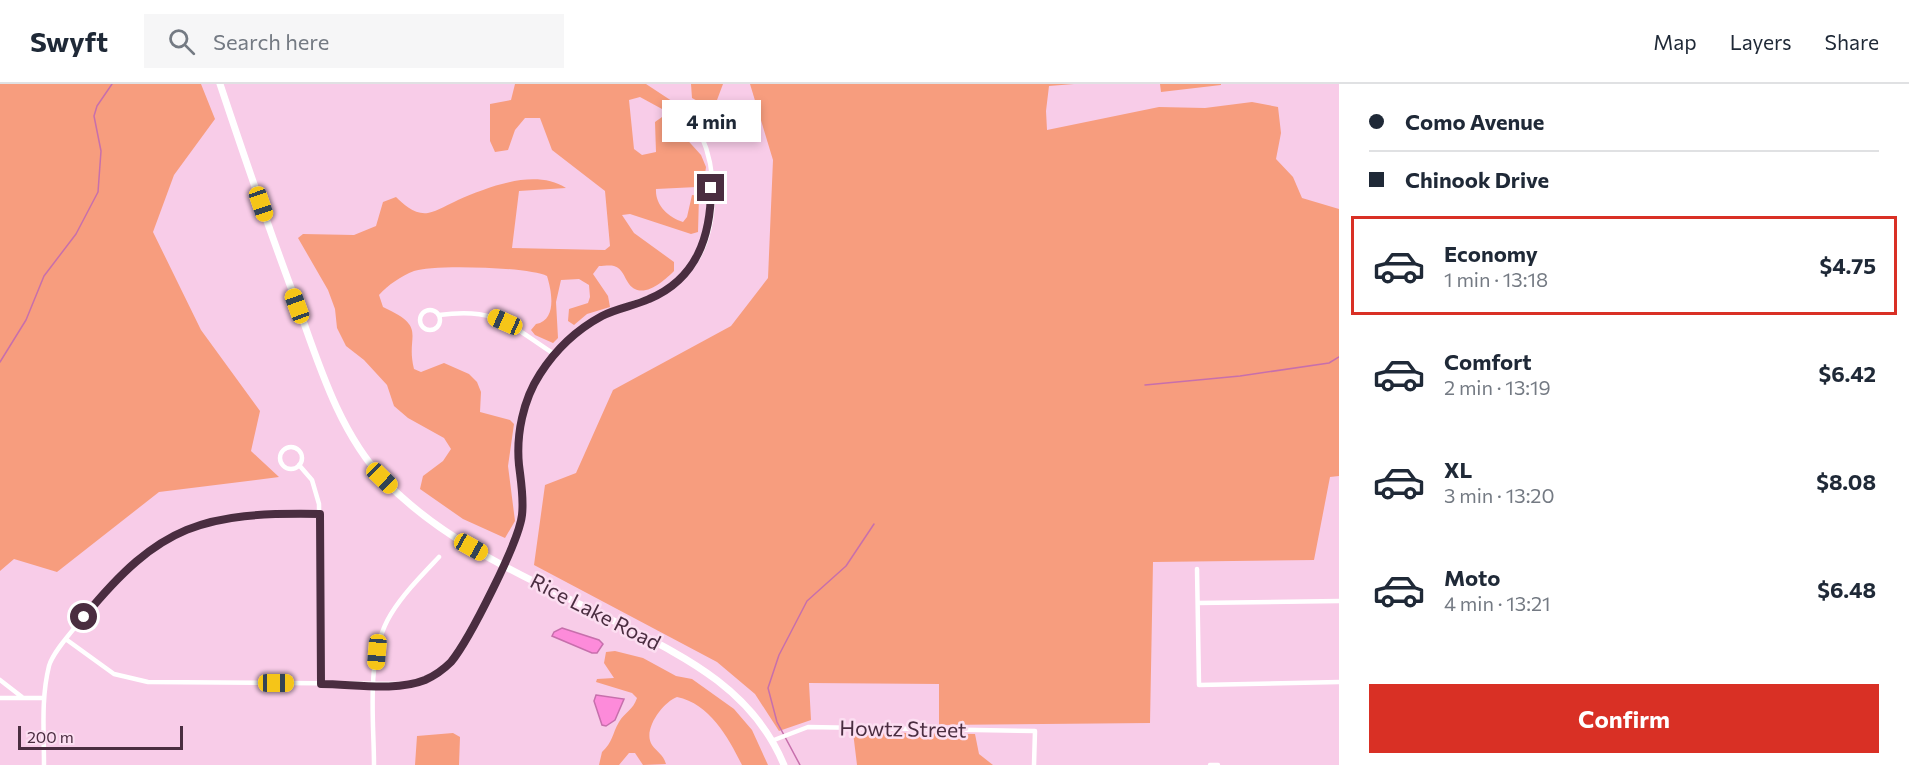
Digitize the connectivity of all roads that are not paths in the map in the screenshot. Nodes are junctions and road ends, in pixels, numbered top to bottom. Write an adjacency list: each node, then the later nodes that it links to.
1 (220, 84): 10 (main road, Rice Lake Road)
2 (664, 120): 3 (street)
3 (684, 130): 4 (street); 4 (street)
4 (701, 135): 6 (street)
5 (439, 315): 5 (street); 6 (street)
6 (554, 354): 10 (street)
7 (299, 465): 7 (street); 8 (street)
8 (320, 514): 14 (street); 17 (street)
9 (439, 557): 18 (street)
10 (504, 564): 18 (street); 22 (main road, Rice Lake Road)
11 (1197, 569): 13 (street)
12 (1339, 601): 13 (street)
13 (1198, 603): 16 (street)
14 (67, 639): 17 (street); 21 (street)
15 (0, 680): 19 (street)
16 (1339, 682)
17 (321, 684): 18 (street)
18 (374, 685): 24 (street)
19 (22, 697): 20 (street); 21 (street)
20 (0, 698)
21 (43, 698): 23 (street)
22 (774, 740): 25 (main road, Rice Lake Road); 26 (street, Howtz Street)
23 (44, 765)
24 (374, 765)
25 (784, 765)
26 (1034, 765)
27 (1210, 765): 28 (street)
28 (1218, 765)

